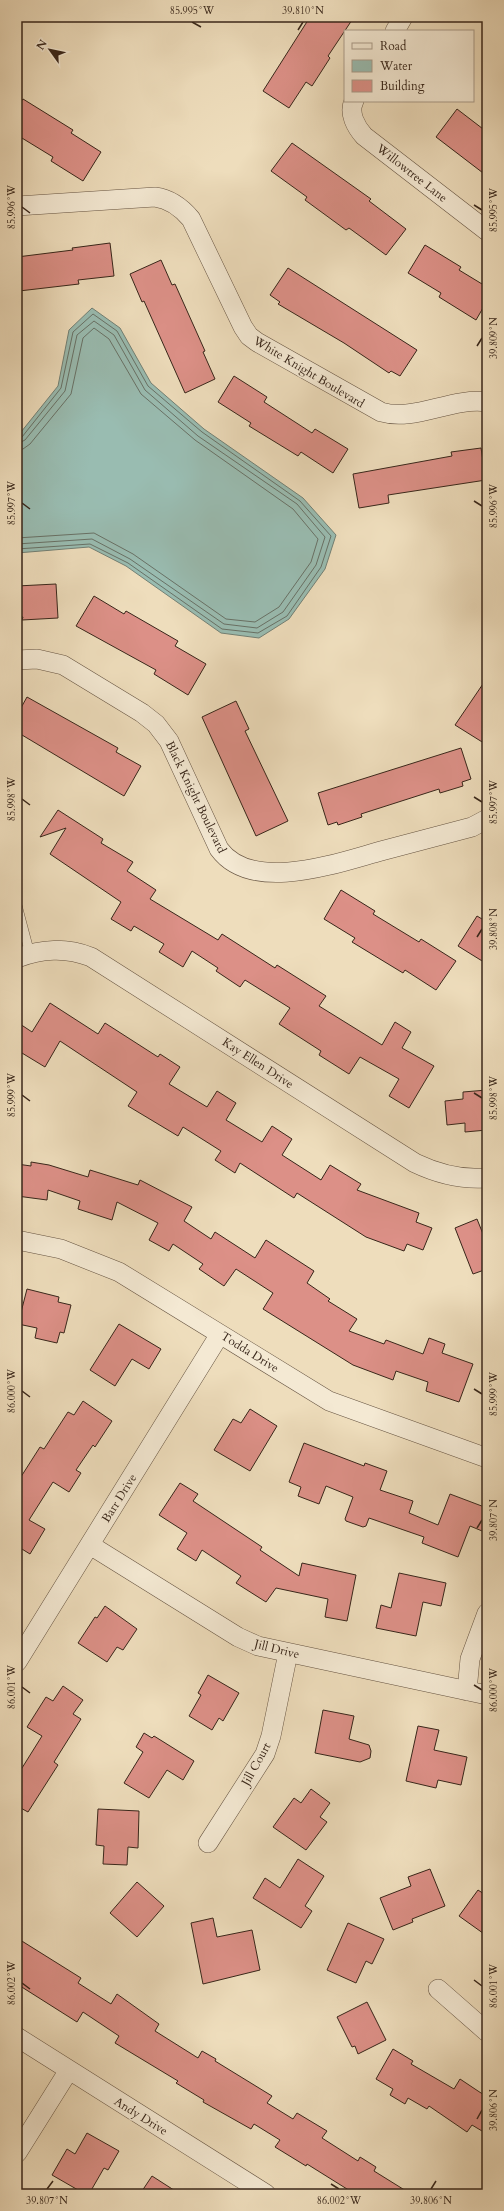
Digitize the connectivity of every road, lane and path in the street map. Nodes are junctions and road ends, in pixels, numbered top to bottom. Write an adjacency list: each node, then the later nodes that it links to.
1 (403, 17): 2 (street)
2 (396, 30)
3 (353, 103): 5 (street, Willowtree Lane)
4 (17, 206): 6 (street, White Knight Boulevard)
5 (487, 231)
6 (487, 402)
7 (17, 660): 8 (street, Black Knight Boulevard)
8 (486, 820)
9 (17, 905): 10 (lane)
10 (23, 956): 11 (street, Kay Ellen Drive)
11 (487, 1178)
12 (17, 1240): 13 (street, Todda Drive)
13 (220, 1334): 14 (street, Todda Drive); 15 (street, Barr Drive)
14 (487, 1458)
15 (90, 1545): 17 (street, Jill Drive); 18 (street, Barr Drive)
16 (487, 1613): 19 (street)
17 (288, 1653): 19 (street, Jill Drive); 21 (street, Jill Court)
18 (17, 1662)
19 (466, 1691): 20 (street, Jill Drive)
20 (487, 1695)
21 (208, 1843)
22 (438, 1989): 23 (street)
23 (487, 2032)
24 (17, 2037): 25 (street, Andy Drive)
25 (69, 2070): 26 (street); 27 (street, Andy Drive)
26 (17, 2153)
27 (266, 2194)

